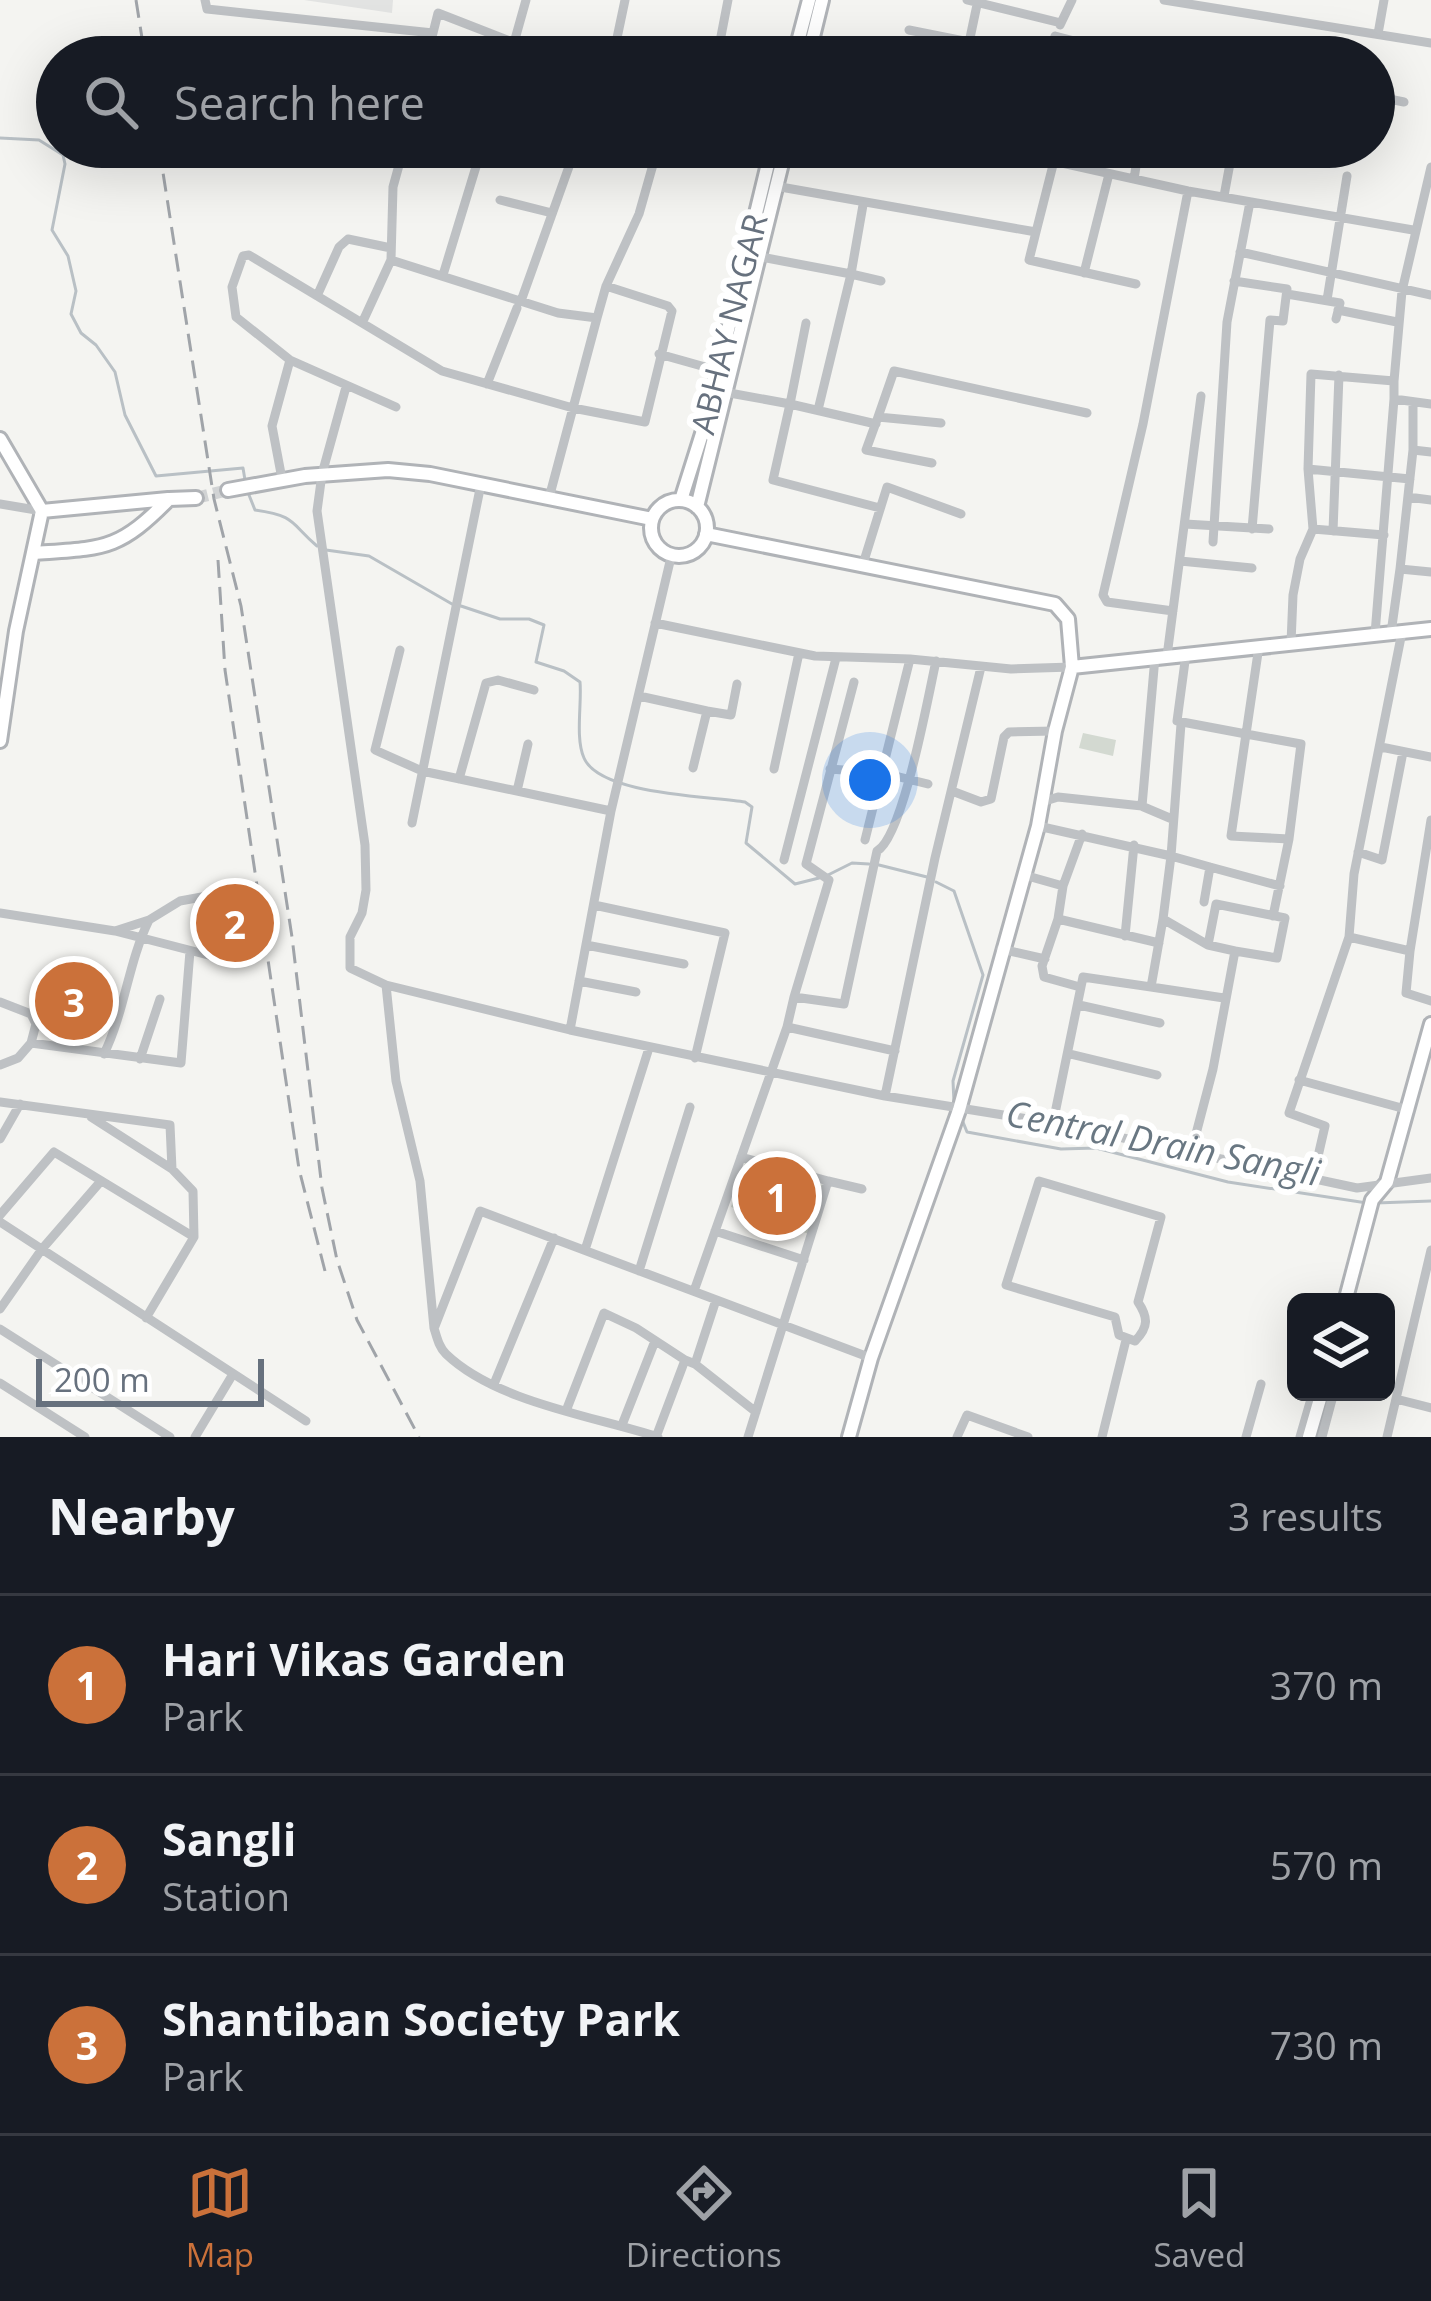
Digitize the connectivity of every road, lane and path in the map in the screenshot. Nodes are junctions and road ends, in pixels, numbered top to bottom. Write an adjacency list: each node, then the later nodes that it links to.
1 (205, 0): 18 (street)
2 (440, 0): 14 (street)
3 (526, 0): 22 (street)
4 (625, 0): 23 (street)
5 (728, 0): 24 (street)
6 (809, 0): 25 (main road)
7 (822, 0): 26 (main road)
8 (1072, 0): 16 (street)
9 (1163, 0): 13 (street)
10 (1256, 0): 15 (street)
11 (1384, 0): 19 (street)
12 (974, 1): 16 (street); 28 (street)
13 (1185, 2): 15 (street)
14 (438, 13): 18 (street); 21 (street)
15 (1252, 14): 19 (street)
16 (1061, 22): 29 (street)
17 (909, 30): 27 (street)
18 (433, 33): 20 (street)
19 (1378, 34): 30 (street)
20 (432, 36)
21 (493, 36)
22 (516, 36)
23 (617, 36)
24 (721, 36)
25 (800, 36)
26 (813, 36)
27 (939, 36)
28 (970, 36)
29 (1055, 36)
30 (1389, 36)
31 (1395, 37): 32 (street)
32 (1431, 44)
33 (1395, 100): 34 (street)
34 (1404, 102)
35 (1430, 163): 57 (street)
36 (398, 168): 60 (street)
37 (476, 168): 65 (street)
38 (568, 168): 55 (street)
39 (652, 168): 69 (street)
40 (767, 168): 82 (main road, ABHAY NAGAR)
41 (781, 168): 49 (main road)
42 (1052, 168): 58 (street)
43 (1085, 168): 46 (street)
44 (1136, 168): 48 (street)
45 (1229, 168): 51 (street)
46 (1108, 174): 48 (street); 63 (street)
47 (1347, 176): 56 (street)
48 (1134, 179): 50 (street)
49 (776, 186): 58 (street); 61 (main road)
50 (1188, 191): 51 (street); 139 (street)
51 (1224, 196): 53 (street)
52 (500, 200): 55 (street)
53 (1250, 202): 56 (street); 59 (street)
54 (863, 205): 64 (street)
55 (552, 213): 75 (street)
56 (1342, 218): 57 (street); 62 (street)
57 (1413, 230): 70 (street)
58 (1036, 232): 63 (street)
59 (1240, 252): 62 (street); 67 (street)
60 (391, 254): 65 (street); 73 (street); 77 (street)
61 (760, 257): 64 (street); 87 (main road)
62 (1334, 272): 70 (street); 74 (street)
63 (1084, 273): 68 (street)
64 (851, 274): 66 (street); 95 (street)
65 (443, 275): 75 (street)
66 (881, 281)
67 (1234, 281): 71 (street); 124 (street)
68 (1136, 284)
69 (606, 286): 76 (street); 80 (street)
70 (1402, 291): 72 (street); 84 (street)
71 (1287, 294): 74 (street); 125 (street)
72 (1431, 295)
73 (317, 296): 77 (street); 81 (street)
74 (1327, 300): 78 (street)
75 (519, 304): 76 (street); 85 (street)
76 (597, 318): 94 (street)
77 (363, 321): 85 (street)
78 (1396, 322)
79 (806, 323): 90 (street)
80 (659, 354): 82 (street); 94 (street)
81 (290, 360): 86 (street); 107 (street)
82 (716, 370): 115 (main road, ABHAY NAGAR)
83 (1339, 375): 84 (street); 103 (street); 104 (street)
84 (1394, 381): 89 (street)
85 (487, 385): 94 (street)
86 (346, 387): 93 (street); 105 (street)
87 (724, 392): 90 (street); 118 (main road)
88 (1201, 396): 123 (street)
89 (1394, 399): 91 (street); 106 (street)
90 (790, 404): 95 (street); 119 (street)
91 (1413, 404): 92 (street); 100 (street)
92 (1431, 404)
93 (396, 407)
94 (573, 408): 112 (street)
95 (818, 410): 97 (street)
96 (1087, 412): 97 (street)
97 (877, 420): 98 (street); 102 (street)
98 (941, 423)
99 (0, 439): 120 (main road)
100 (1413, 450): 101 (street); 108 (street)
101 (1431, 452)
102 (932, 463)
103 (1308, 469): 104 (street); 127 (street)
104 (1334, 473): 106 (street); 128 (street)
105 (322, 474): 107 (main road); 109 (main road); 219 (street)
106 (1390, 477): 108 (street); 130 (street)
107 (282, 479): 110 (main road)
108 (1410, 479): 111 (street)
109 (481, 484): 112 (main road); 173 (street)
110 (228, 490)
111 (1408, 497): 116 (street); 137 (street)
112 (549, 498): 122 (main road)
113 (169, 499): 114 (main road); 120 (main road); 132 (main road)
114 (196, 499)
115 (682, 500): 118 (main road); 122 (main road)
116 (1431, 500)
117 (0, 504): 120 (street)
118 (697, 507): 129 (main road)
119 (880, 508): 121 (street); 135 (street)
120 (42, 511): 132 (main road)
121 (962, 514)
122 (652, 519): 133 (main road)
123 (1184, 524): 124 (street); 134 (street)
124 (1214, 526): 125 (street); 131 (street)
125 (1252, 529): 126 (street)
126 (1269, 529)
127 (1313, 530): 128 (street); 146 (street)
128 (1333, 531): 130 (street)
129 (706, 534): 133 (main road); 135 (main road)
130 (1384, 535): 145 (street)
131 (1213, 542)
132 (34, 553): 143 (main road)
133 (672, 553): 140 (street)
134 (1180, 561): 136 (street); 139 (street)
135 (863, 564): 156 (main road)
136 (1252, 568)
137 (1400, 569): 138 (street); 144 (street)
138 (1431, 572)
139 (1173, 611): 151 (street)
140 (655, 623): 149 (street); 160 (street)
141 (0, 628): 143 (street)
142 (1431, 629): 144 (main road)
143 (16, 632): 165 (main road)
144 (1397, 632): 145 (main road); 167 (street)
145 (1375, 634): 146 (main road)
146 (1291, 643): 147 (main road)
147 (1259, 646): 150 (main road); 164 (street)
148 (400, 650): 173 (street)
149 (799, 653): 152 (street); 171 (street)
150 (1186, 654): 151 (main road); 162 (street)
151 (1161, 656): 156 (main road); 181 (street)
152 (836, 658): 153 (street); 193 (street)
153 (910, 659): 154 (street); 174 (street)
154 (936, 661): 155 (street); 176 (street)
155 (981, 667): 156 (street); 178 (street)
156 (1072, 667): 163 (main road)
157 (854, 682): 172 (street)
158 (737, 684): 161 (street)
159 (534, 690): 175 (street)
160 (639, 696): 161 (street); 182 (street)
161 (707, 711): 170 (street)
162 (1181, 724): 164 (street); 183 (street)
163 (1055, 731): 178 (street); 180 (main road)
164 (1246, 734): 188 (street); 188 (street)
165 (0, 740)
166 (528, 744): 179 (street)
167 (1381, 748): 168 (street); 191 (street)
168 (1403, 752): 169 (street); 191 (street)
169 (1431, 758)
170 (693, 768)
171 (774, 769)
172 (830, 770): 174 (street); 223 (street)
173 (422, 771): 175 (street); 185 (street)
174 (883, 773): 176 (street); 189 (street)
175 (459, 779): 179 (street)
176 (909, 779): 177 (street); 223 (street)
177 (928, 784)
178 (952, 790): 235 (street)
179 (517, 791): 182 (street)
180 (1042, 802): 181 (street); 186 (main road)
181 (1139, 806): 183 (street)
182 (610, 812): 199 (street)
183 (1172, 819): 192 (street)
184 (1431, 820): 215 (street)
185 (412, 823)
186 (1038, 826): 187 (street); 195 (main road)
187 (1082, 834): 190 (street); 196 (street)
188 (1289, 839): 197 (street)
189 (865, 840)
190 (1134, 845): 192 (street); 206 (street)
191 (1358, 852): 207 (street)
192 (1171, 856): 194 (street); 203 (street)
193 (784, 860)
194 (1210, 867): 197 (street); 198 (street)
195 (1024, 874): 196 (street); 212 (main road)
196 (1063, 886): 202 (street)
197 (1280, 886): 201 (street)
198 (1204, 902)
199 (594, 905): 210 (street); 238 (street)
200 (0, 913): 205 (street)
201 (1273, 916): 211 (street); 214 (street)
202 (1058, 919): 206 (street); 216 (street)
203 (1163, 919): 209 (street); 211 (street)
204 (149, 920): 205 (street); 208 (street); 213 (street)
205 (115, 931): 208 (street)
206 (1125, 936): 209 (street)
207 (1349, 937): 215 (street); 243 (street)
208 (140, 938): 213 (street); 236 (street)
209 (1159, 943): 221 (street)
210 (586, 945): 217 (street); 218 (street)
211 (1208, 945): 214 (street)
212 (1001, 949): 216 (street); 248 (main road)
213 (190, 951): 239 (street)
214 (1235, 951): 224 (street)
215 (1410, 951): 226 (street)
216 (1045, 958): 220 (street)
217 (685, 964)
218 (579, 981): 222 (street); 232 (street)
219 (386, 985): 232 (street); 279 (street)
220 (1080, 987): 221 (street); 228 (street)
221 (1151, 987): 224 (street)
222 (636, 992)
223 (794, 997): 231 (street)
224 (1224, 998): 253 (street)
225 (160, 999): 239 (street)
226 (1431, 1000)
227 (0, 1002): 233 (street)
228 (1079, 1005): 229 (street); 237 (street)
229 (1160, 1023)
230 (1431, 1024): 249 (main road)
231 (787, 1028): 235 (street); 241 (street)
232 (570, 1030): 234 (street)
233 (31, 1043): 236 (street); 240 (street)
234 (649, 1048): 238 (street); 267 (street)
235 (896, 1051): 244 (street)
236 (104, 1054): 239 (street)
237 (1070, 1054): 242 (street); 251 (street)
238 (695, 1058): 241 (street)
239 (140, 1059)
240 (0, 1065)
241 (769, 1073): 244 (street); 254 (street)
242 (1157, 1075)
243 (1299, 1080): 249 (street); 256 (street)
244 (885, 1096): 248 (street)
245 (0, 1102): 246 (street)
246 (20, 1105): 250 (street); 252 (street)
247 (690, 1107): 270 (street)
248 (959, 1110): 251 (street); 283 (main road)
249 (1409, 1110): 260 (main road)
250 (83, 1113): 255 (street); 255 (street)
251 (1053, 1123): 253 (street)
252 (0, 1139)
253 (1191, 1153): 256 (street)
254 (741, 1157): 259 (street); 263 (street)
255 (172, 1169): 264 (street)
256 (1313, 1178): 260 (street)
257 (1431, 1178): 260 (street)
258 (101, 1181): 262 (street); 264 (street); 266 (street)
259 (828, 1181): 261 (street); 269 (street)
260 (1388, 1183): 272 (main road)
261 (862, 1189)
262 (0, 1219): 266 (street)
263 (716, 1231): 269 (street); 271 (street)
264 (194, 1237): 277 (street)
265 (554, 1238): 267 (street); 279 (street); 287 (street)
266 (41, 1249): 275 (street); 277 (street)
267 (584, 1250): 270 (street)
268 (1431, 1250): 289 (street)
269 (804, 1260): 278 (street)
270 (639, 1271): 271 (street)
271 (694, 1291): 273 (street)
272 (1347, 1293)
273 (716, 1300): 278 (street); 284 (street)
274 (1138, 1301): 276 (street); 276 (street); 281 (street)
275 (0, 1309)
276 (1115, 1317): 281 (street)
277 (146, 1318): 285 (street)
278 (783, 1325): 283 (street); 295 (street)
279 (434, 1328): 287 (street)
280 (0, 1329): 299 (street)
281 (1126, 1340): 306 (street)
282 (655, 1341): 284 (street); 294 (street); 297 (street)
283 (871, 1358): 303 (main road)
284 (690, 1362): 295 (street); 301 (street)
285 (233, 1374): 296 (street); 300 (street)
286 (0, 1383): 298 (street)
287 (494, 1384): 294 (street)
288 (1261, 1384): 307 (street)
289 (1396, 1400): 293 (street); 310 (street)
290 (1310, 1401): 308 (street)
291 (1318, 1401): 308 (main road)
292 (1332, 1401): 309 (street)
293 (1431, 1408)
294 (566, 1411): 297 (street)
295 (756, 1412): 302 (street)
296 (306, 1421)
297 (622, 1425): 301 (street)
298 (85, 1437)
299 (170, 1437)
300 (195, 1437)
301 (657, 1437)
302 (748, 1437)
303 (849, 1437)
304 (957, 1437): 305 (street)
305 (1028, 1437)
306 (1102, 1437)
307 (1246, 1437)
308 (1304, 1437)
309 (1322, 1437)
310 (1387, 1437)

